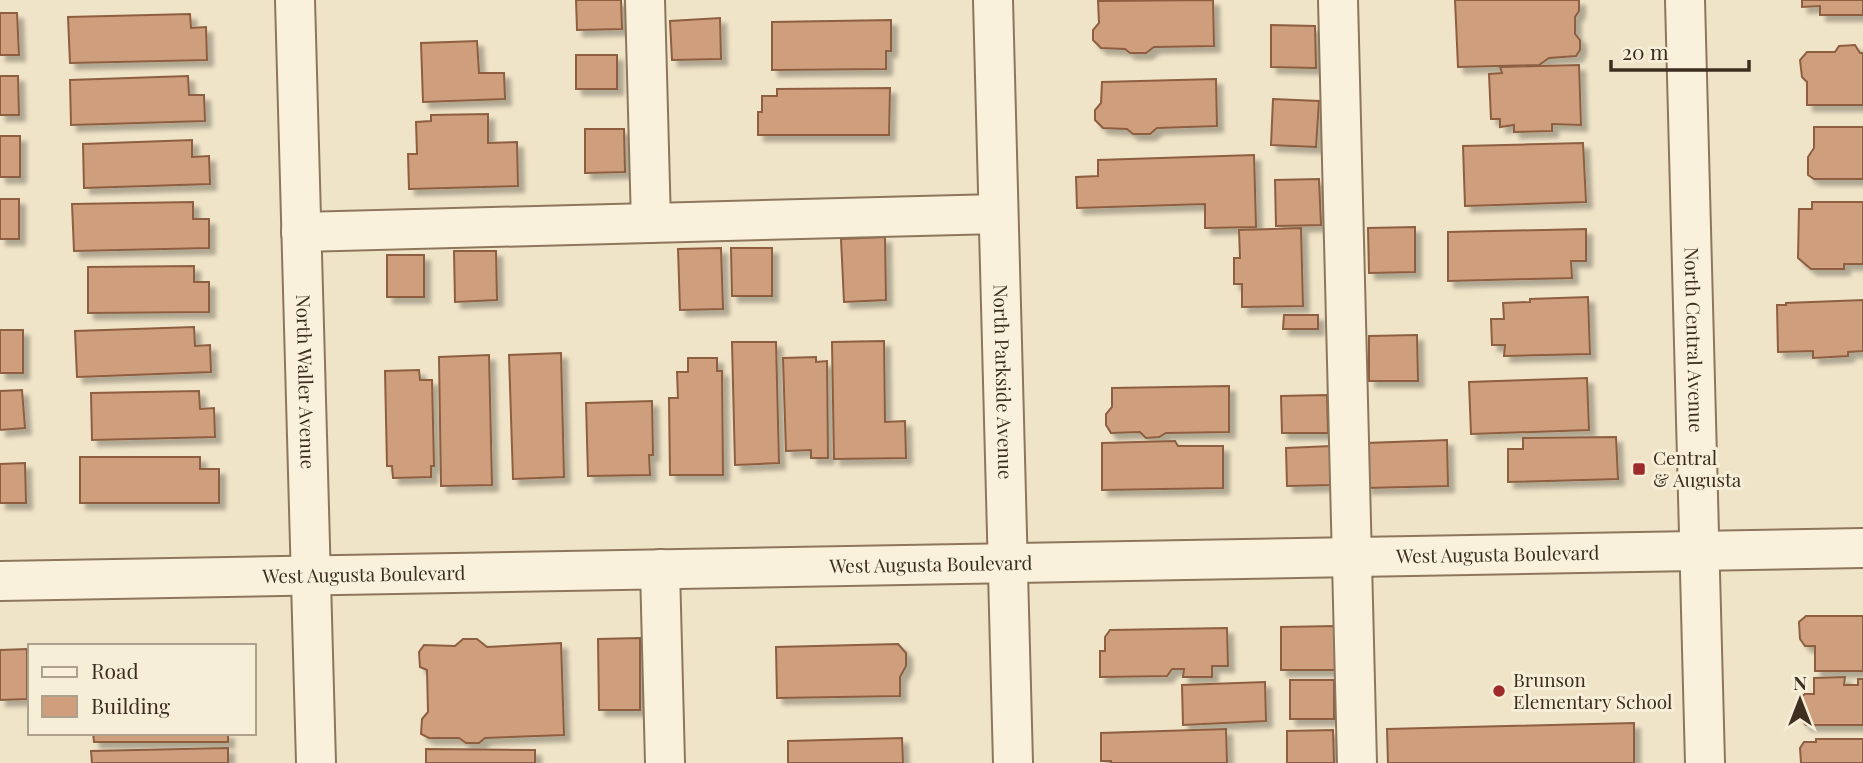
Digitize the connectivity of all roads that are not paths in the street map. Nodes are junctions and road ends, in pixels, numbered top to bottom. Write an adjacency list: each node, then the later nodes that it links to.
1 (295, 0): 8 (street, North Waller Avenue)
2 (645, 0): 7 (street)
3 (993, 0): 6 (street, North Parkside Avenue)
4 (1338, 0): 11 (street)
5 (1685, 0): 10 (street, North Central Avenue)
6 (998, 214): 7 (street); 12 (street, North Parkside Avenue)
7 (651, 223): 8 (street)
8 (301, 232): 14 (street, North Waller Avenue)
9 (1863, 548): 10 (street, West Augusta Boulevard)
10 (1699, 550): 11 (street, West Augusta Boulevard); 20 (street, North Central Avenue)
11 (1351, 556): 12 (street, West Augusta Boulevard); 19 (street)
12 (1007, 563): 13 (street, West Augusta Boulevard); 18 (street, North Parkside Avenue)
13 (660, 569): 14 (street, West Augusta Boulevard); 17 (street)
14 (311, 576): 15 (street, West Augusta Boulevard); 16 (street, North Waller Avenue)
15 (0, 581)
16 (316, 763)
17 (665, 763)
18 (1013, 763)
19 (1357, 763)
20 (1705, 763)

